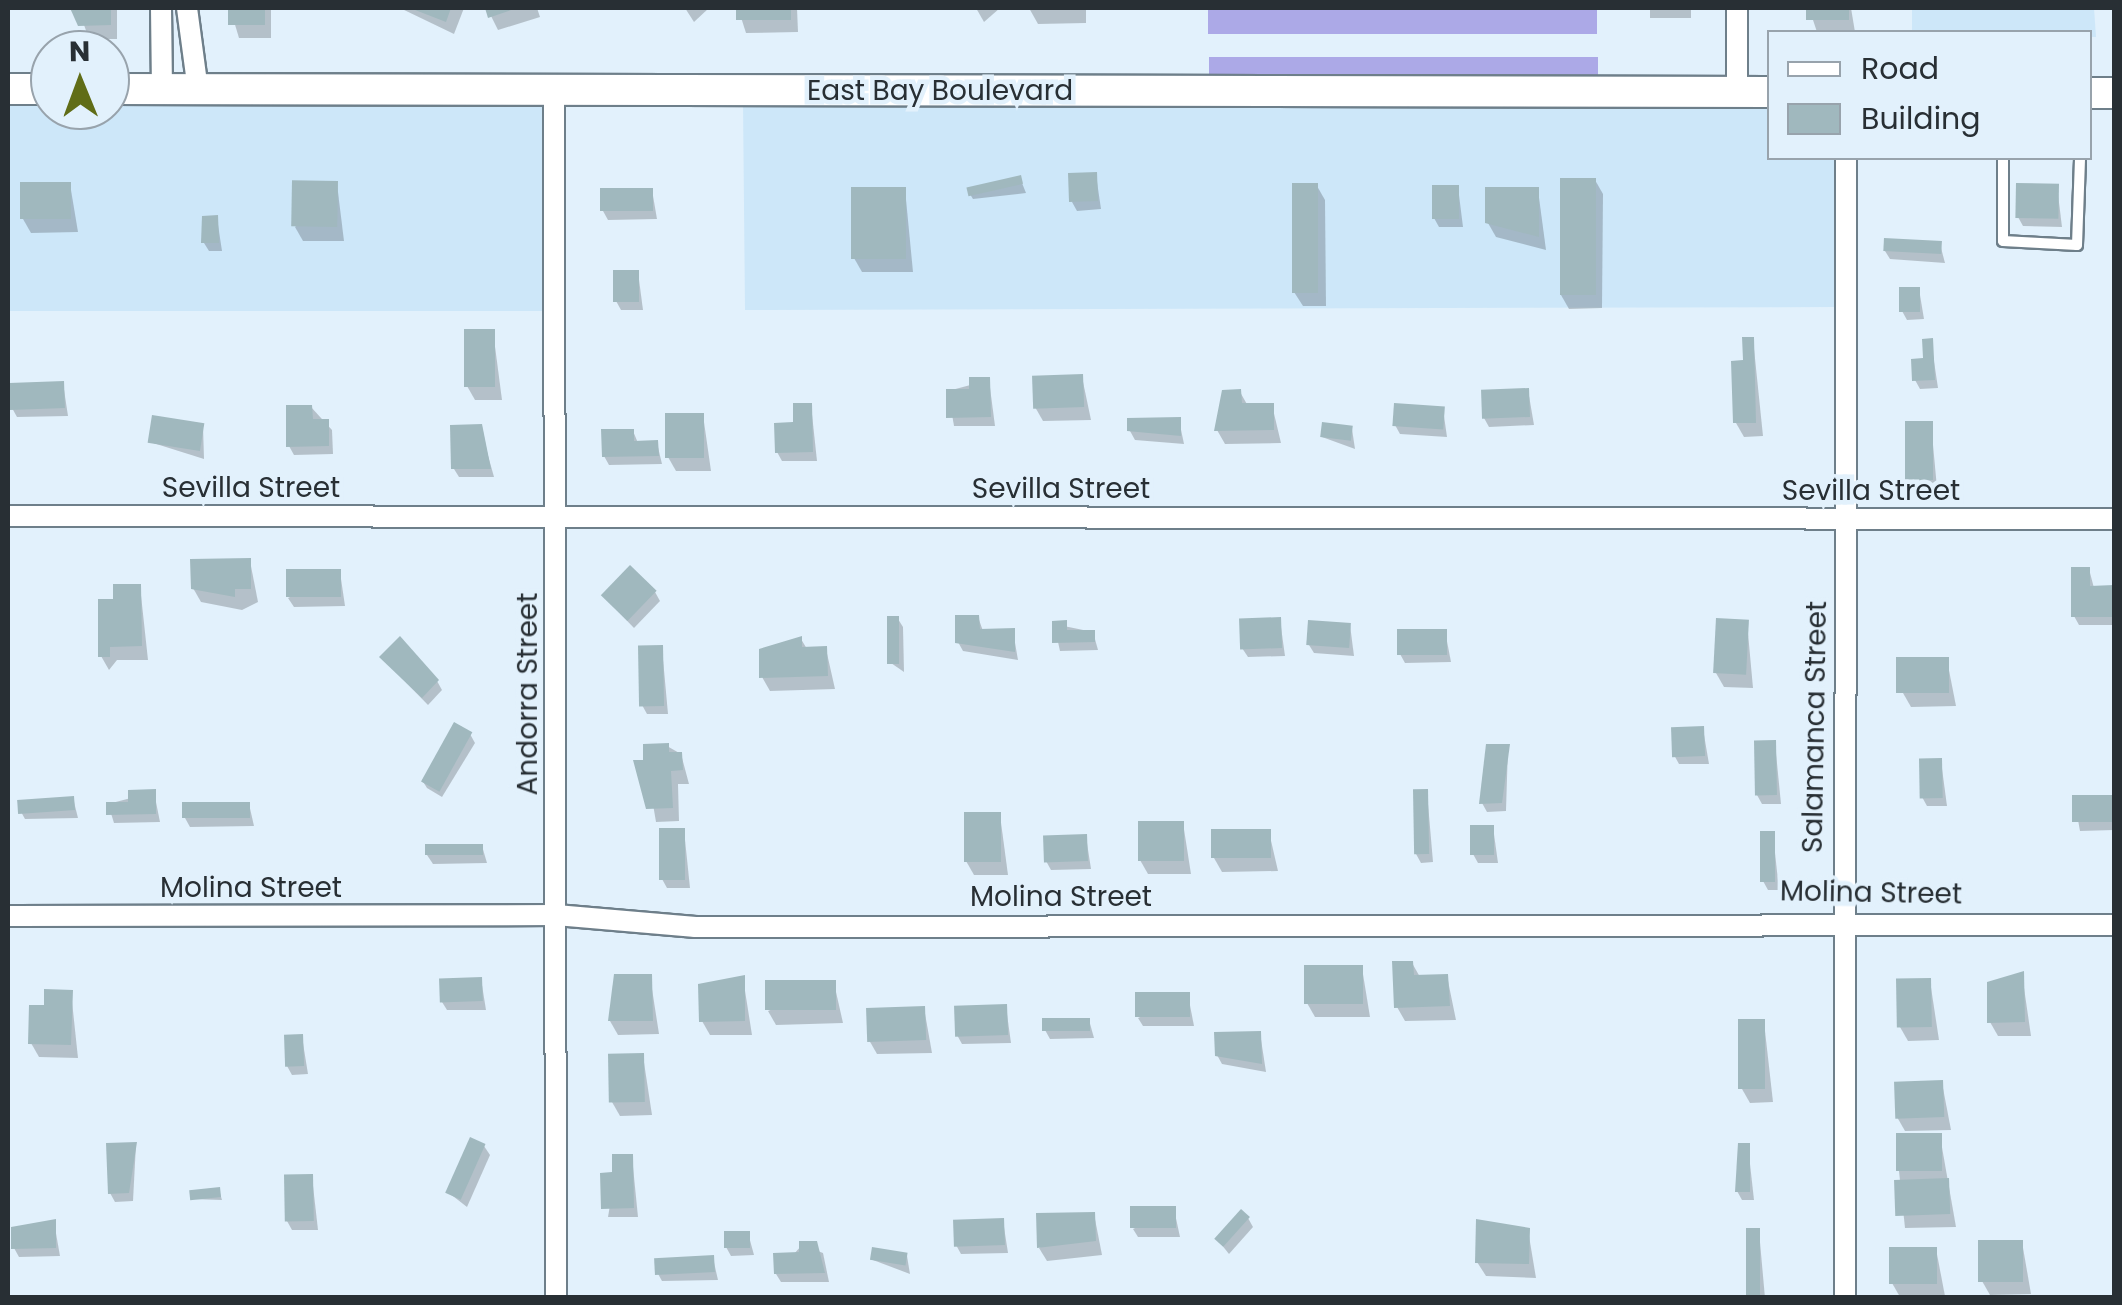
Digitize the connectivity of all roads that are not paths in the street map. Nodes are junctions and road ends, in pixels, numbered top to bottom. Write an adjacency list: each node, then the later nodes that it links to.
1 (161, 8): 5 (street)
2 (188, 8): 6 (street)
3 (1737, 8): 8 (street)
4 (130, 90): 5 (main road, East Bay Boulevard)
5 (162, 90): 6 (main road, East Bay Boulevard)
6 (198, 90): 7 (main road, East Bay Boulevard)
7 (554, 90): 8 (main road, East Bay Boulevard); 14 (street, Andorra Street)
8 (1737, 92): 9 (main road, East Bay Boulevard)
9 (1767, 92)
10 (1846, 160): 15 (street, Salamanca Street)
11 (2003, 160): 12 (lane)
12 (2080, 160)
13 (8, 516): 14 (street, Sevilla Street)
14 (555, 516): 15 (street, Sevilla Street); 17 (street, Andorra Street)
15 (1845, 518): 16 (street, Sevilla Street); 19 (street, Salamanca Street)
16 (2114, 519)
17 (556, 915): 18 (street, Molina Street); 19 (street, Molina Street); 21 (street, Andorra Street)
18 (8, 916)
19 (1841, 919): 20 (street, Molina Street); 22 (street, Salamanca Street)
20 (2114, 925)
21 (556, 1298)
22 (1845, 1298)

